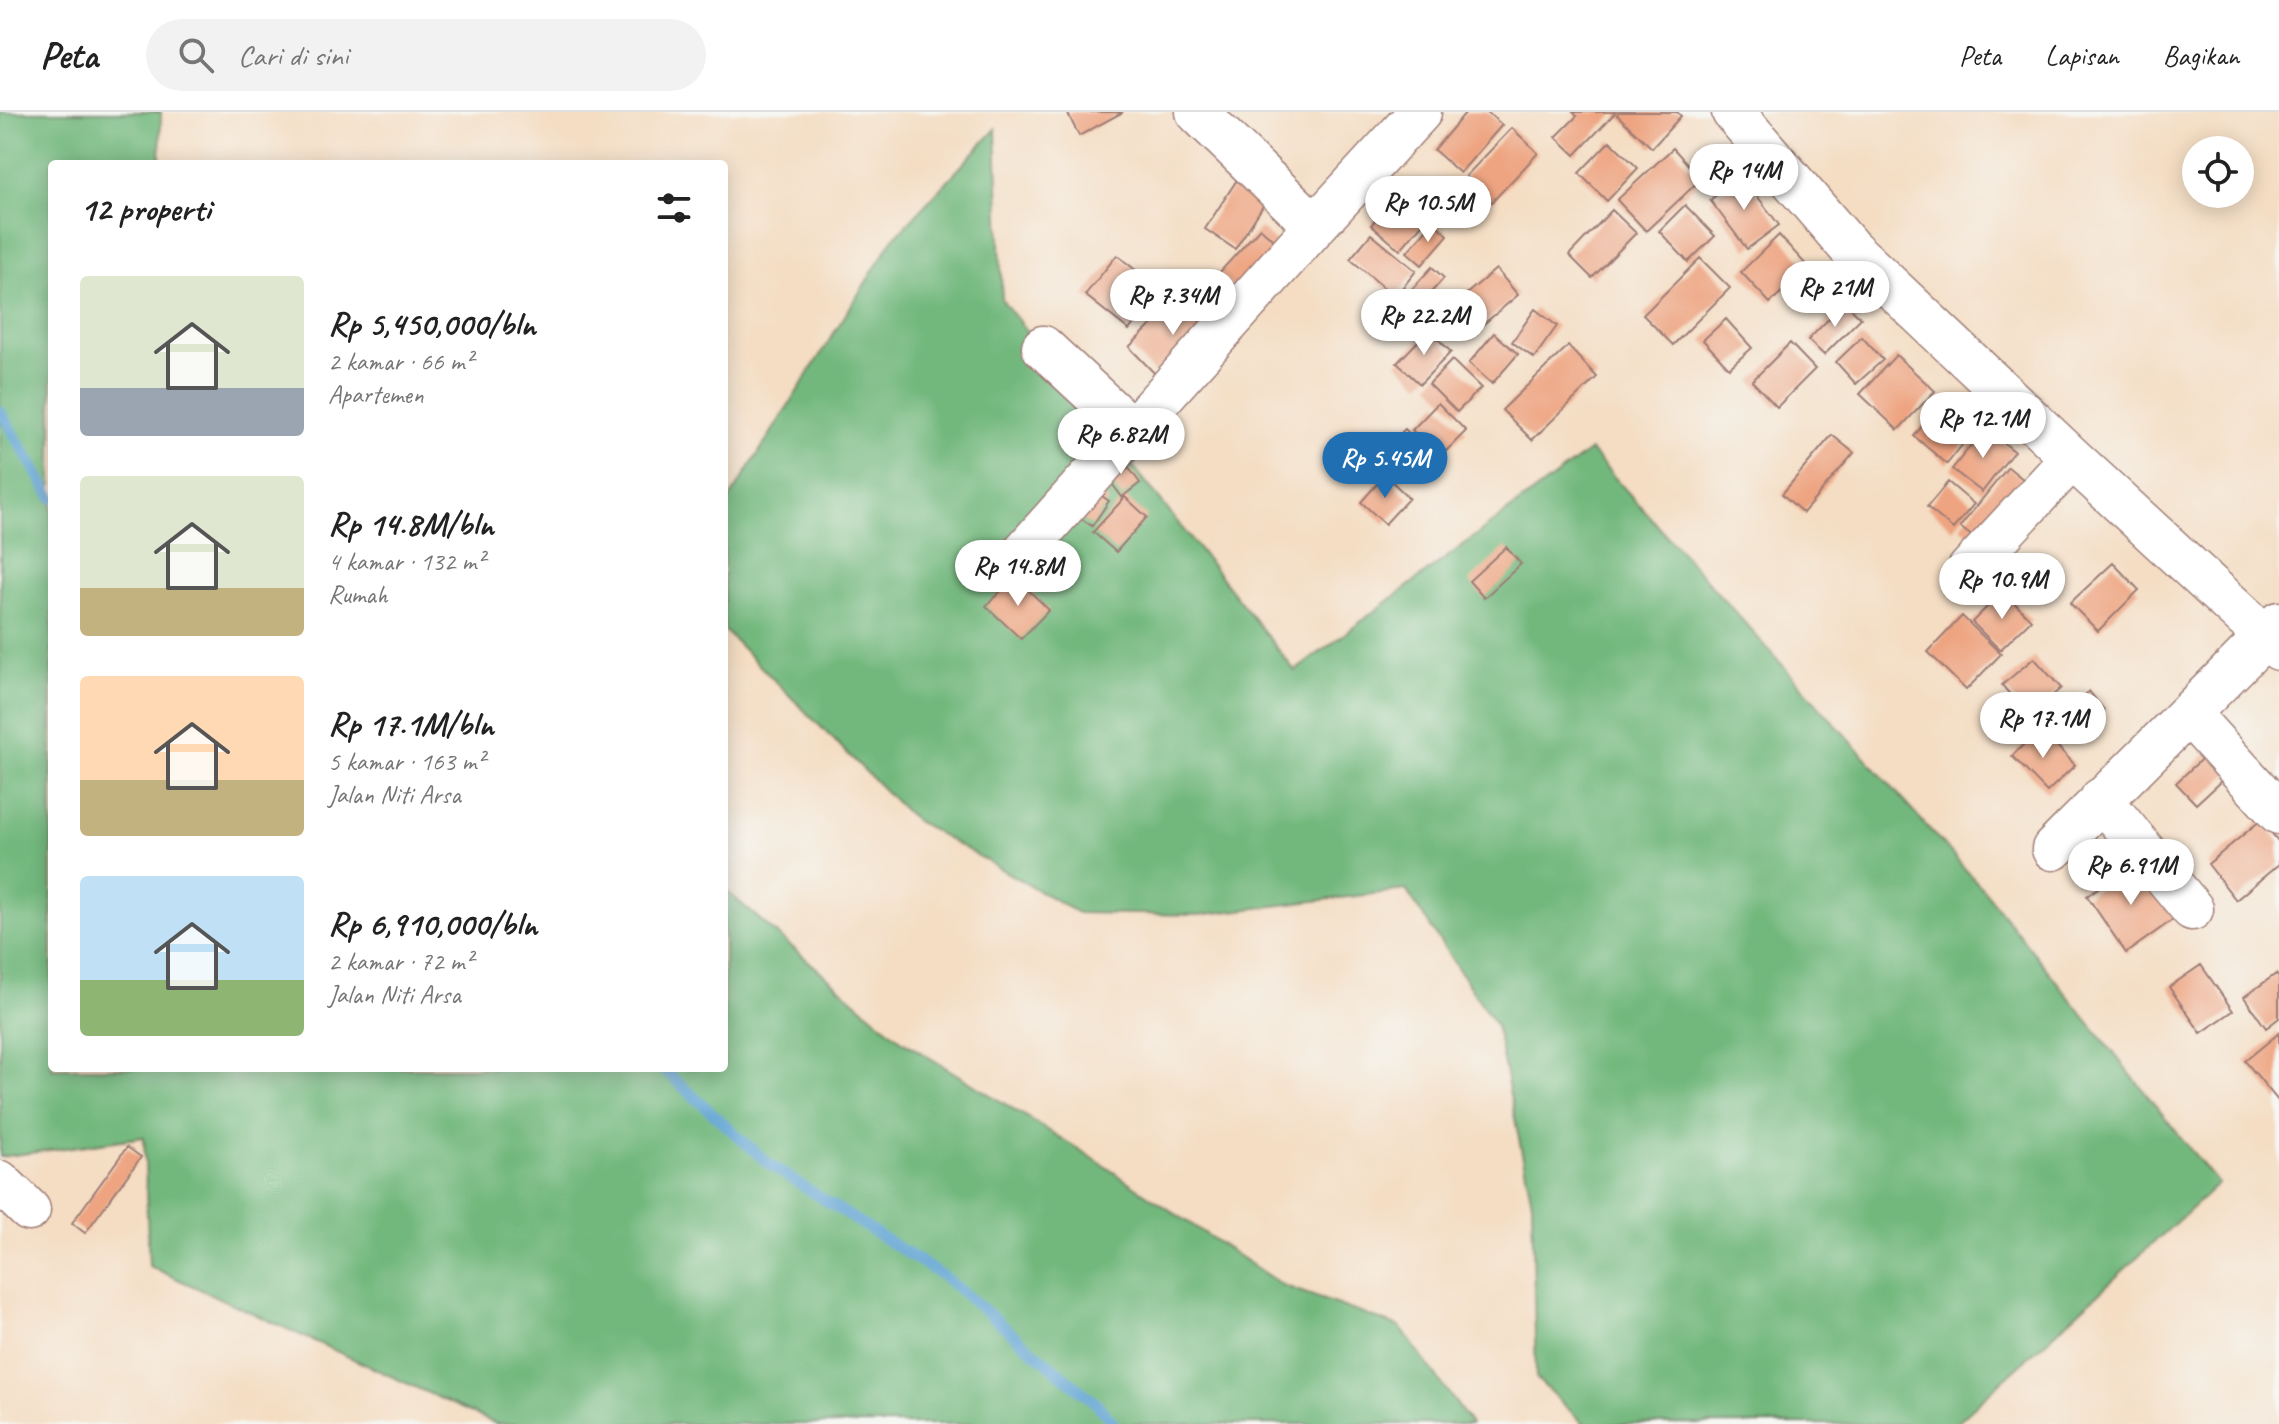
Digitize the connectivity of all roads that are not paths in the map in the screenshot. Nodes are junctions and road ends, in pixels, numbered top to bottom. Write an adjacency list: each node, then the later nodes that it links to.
1 (1197, 112): 4 (street)
2 (1420, 112): 4 (street)
3 (1733, 112): 7 (street)
4 (1315, 226): 6 (street)
5 (1043, 347): 6 (street)
6 (1131, 429): 8 (street)
7 (2072, 458): 9 (street); 10 (street)
8 (1018, 558)
9 (1969, 569)
10 (2275, 636): 11 (street)
11 (2189, 714): 12 (street); 13 (street)
12 (2101, 799): 14 (street); 15 (street)
13 (2279, 813)
14 (2053, 849)
15 (2192, 909)

